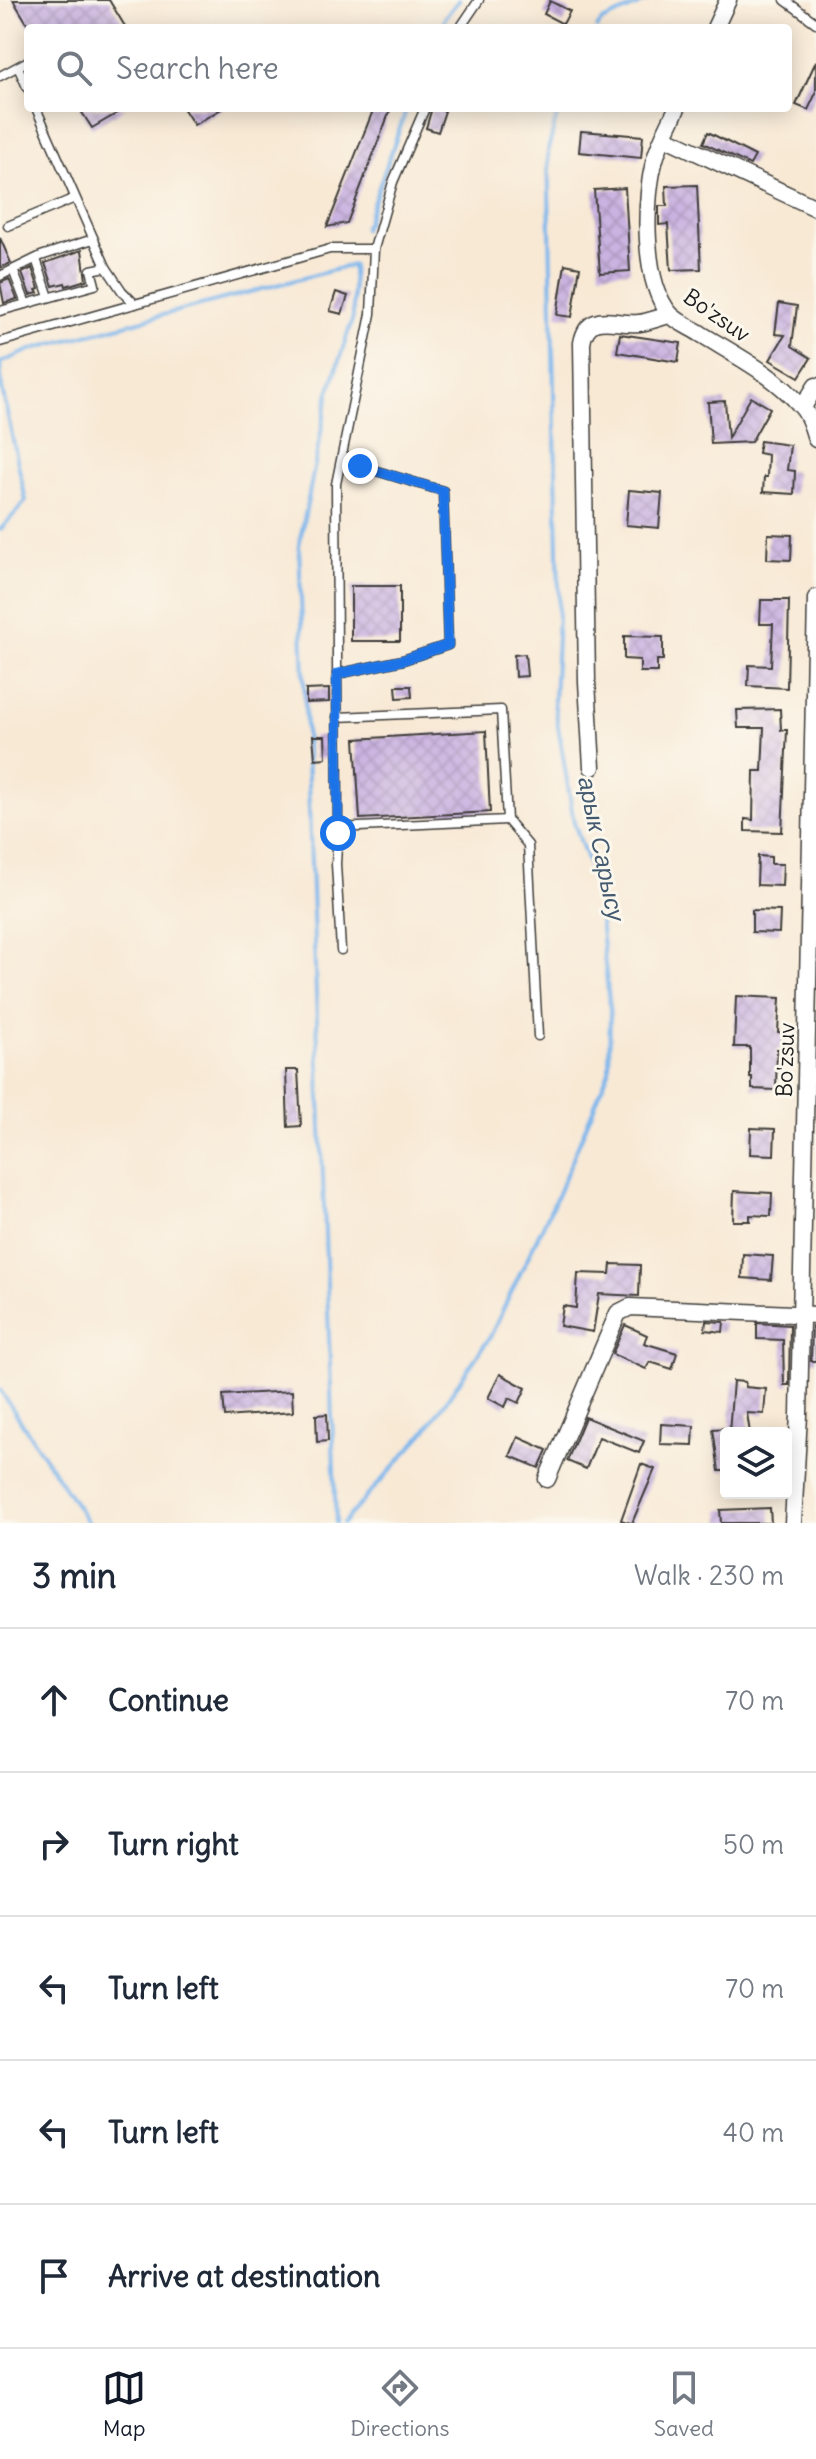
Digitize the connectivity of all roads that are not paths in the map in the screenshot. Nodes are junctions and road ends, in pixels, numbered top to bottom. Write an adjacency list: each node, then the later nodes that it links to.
1 (479, 0): 5 (lane)
2 (728, 0): 6 (street)
3 (785, 0): 4 (lane)
4 (816, 23)
5 (463, 24)
6 (717, 24)
7 (24, 63): 8 (lane)
8 (18, 67): 9 (lane); 10 (lane)
9 (0, 76)
10 (24, 80)
11 (38, 112): 15 (lane)
12 (423, 112): 19 (lane)
13 (675, 112): 14 (street, Bo'zsuv)
14 (664, 137): 16 (street); 28 (street, Bo'zsuv)
15 (75, 198): 17 (lane); 18 (lane)
16 (816, 208)
17 (8, 226)
18 (93, 239): 20 (lane); 21 (lane)
19 (374, 249): 26 (lane); 35 (lane)
20 (36, 259): 22 (lane); 24 (lane)
21 (106, 267): 24 (lane); 26 (lane)
22 (13, 270): 23 (lane); 25 (lane)
23 (0, 276)
24 (49, 297): 25 (lane)
25 (26, 304): 27 (lane)
26 (135, 304): 29 (lane)
27 (0, 311)
28 (670, 315): 31 (street, Bo'zsuv); 37 (street)
29 (0, 342)
30 (816, 386): 31 (street)
31 (803, 407): 32 (street, Bo'zsuv)
32 (816, 439)
33 (360, 466): 35 (lane)
34 (816, 598): 40 (street, Bo'zsuv)
35 (337, 674): 36 (lane)
36 (337, 717): 38 (lane); 39 (lane)
37 (592, 767)
38 (507, 820): 39 (lane); 42 (lane)
39 (338, 828): 41 (lane)
40 (813, 915): 43 (street, Bo'zsuv)
41 (341, 950)
42 (538, 1036)
43 (808, 1315): 44 (street); 45 (street, Bo'zsuv)
44 (547, 1479)
45 (793, 1523)

